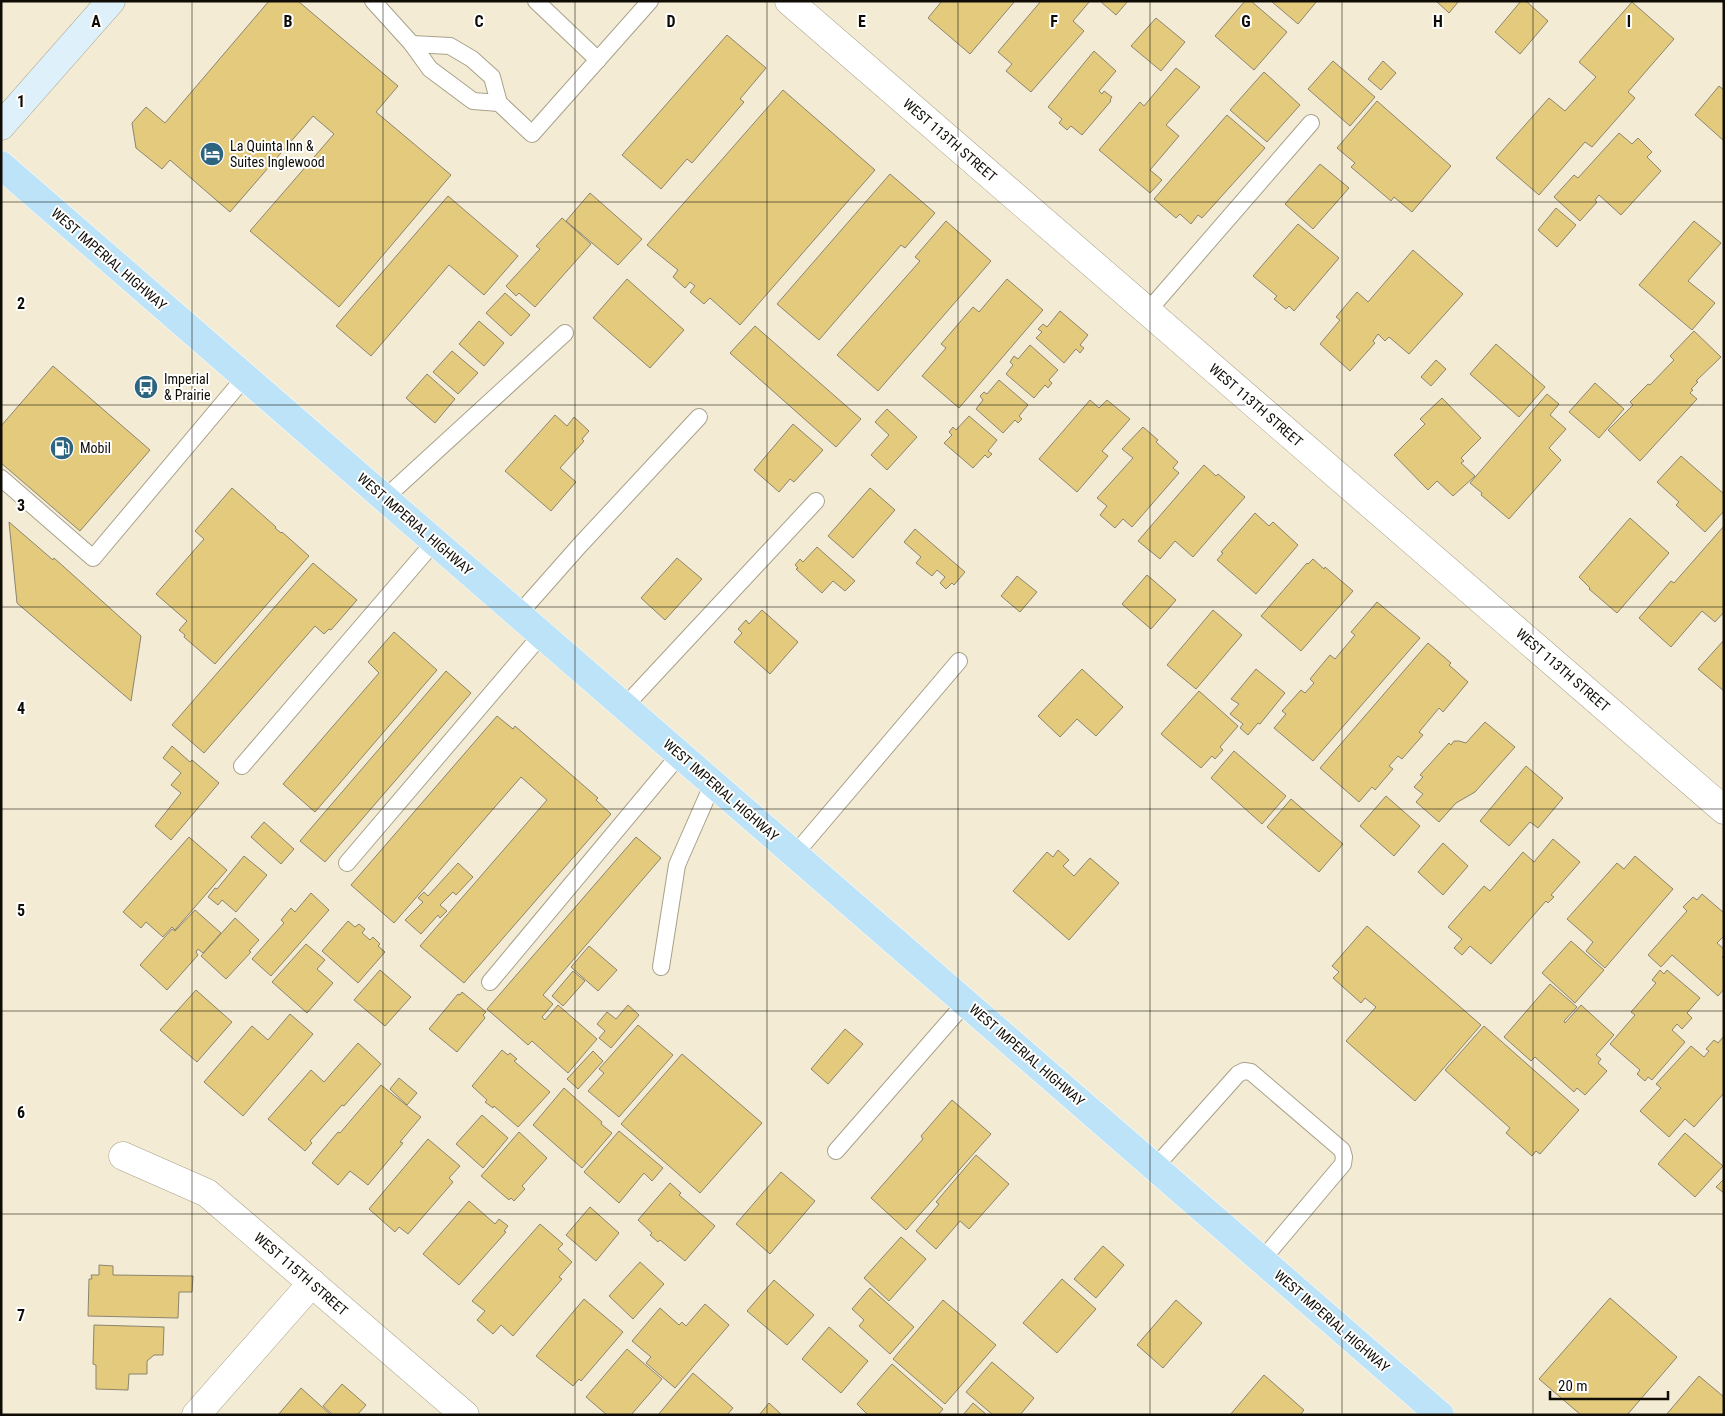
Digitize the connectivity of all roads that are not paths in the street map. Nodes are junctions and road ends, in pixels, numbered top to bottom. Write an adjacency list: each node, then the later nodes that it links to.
1 (111, 1): 10 (main road)
2 (373, 1): 6 (lane)
3 (536, 1): 7 (lane)
4 (789, 1): 12 (street, WEST 113TH STREET)
5 (646, 3): 7 (lane)
6 (412, 44): 8 (lane); 8 (lane)
7 (598, 60): 8 (lane)
8 (498, 103)
9 (1311, 123): 12 (lane)
10 (1, 126)
11 (1, 165): 14 (main road, WEST IMPERIAL HIGHWAY)
12 (1148, 311): 27 (street, WEST 113TH STREET)
13 (565, 333): 17 (lane)
14 (245, 377): 16 (lane); 17 (main road, WEST IMPERIAL HIGHWAY)
15 (699, 417): 20 (lane)
16 (1, 478)
17 (385, 498): 19 (main road, WEST IMPERIAL HIGHWAY)
18 (816, 501): 23 (lane)
19 (434, 542): 20 (main road, WEST IMPERIAL HIGHWAY); 25 (lane)
20 (519, 614): 21 (main road, WEST IMPERIAL HIGHWAY)
21 (542, 634): 23 (main road, WEST IMPERIAL HIGHWAY); 29 (lane)
22 (959, 662): 28 (lane)
23 (625, 706): 24 (main road, WEST IMPERIAL HIGHWAY)
24 (680, 754): 26 (main road, WEST IMPERIAL HIGHWAY); 31 (lane)
25 (242, 766)
26 (713, 782): 28 (main road, WEST IMPERIAL HIGHWAY); 30 (lane)
27 (1724, 810)
28 (795, 854): 32 (main road, WEST IMPERIAL HIGHWAY)
29 (347, 863)
30 (661, 967)
31 (490, 982)
32 (966, 1002): 33 (lane); 35 (main road, WEST IMPERIAL HIGHWAY)
33 (836, 1151)
34 (123, 1156): 37 (street, WEST 115TH STREET)
35 (1155, 1167): 36 (main road, WEST IMPERIAL HIGHWAY); 36 (lane)
36 (1262, 1260): 40 (main road, WEST IMPERIAL HIGHWAY)
37 (312, 1283): 38 (street); 39 (street, WEST 115TH STREET)
38 (196, 1415)
39 (465, 1415)
40 (1440, 1415)

